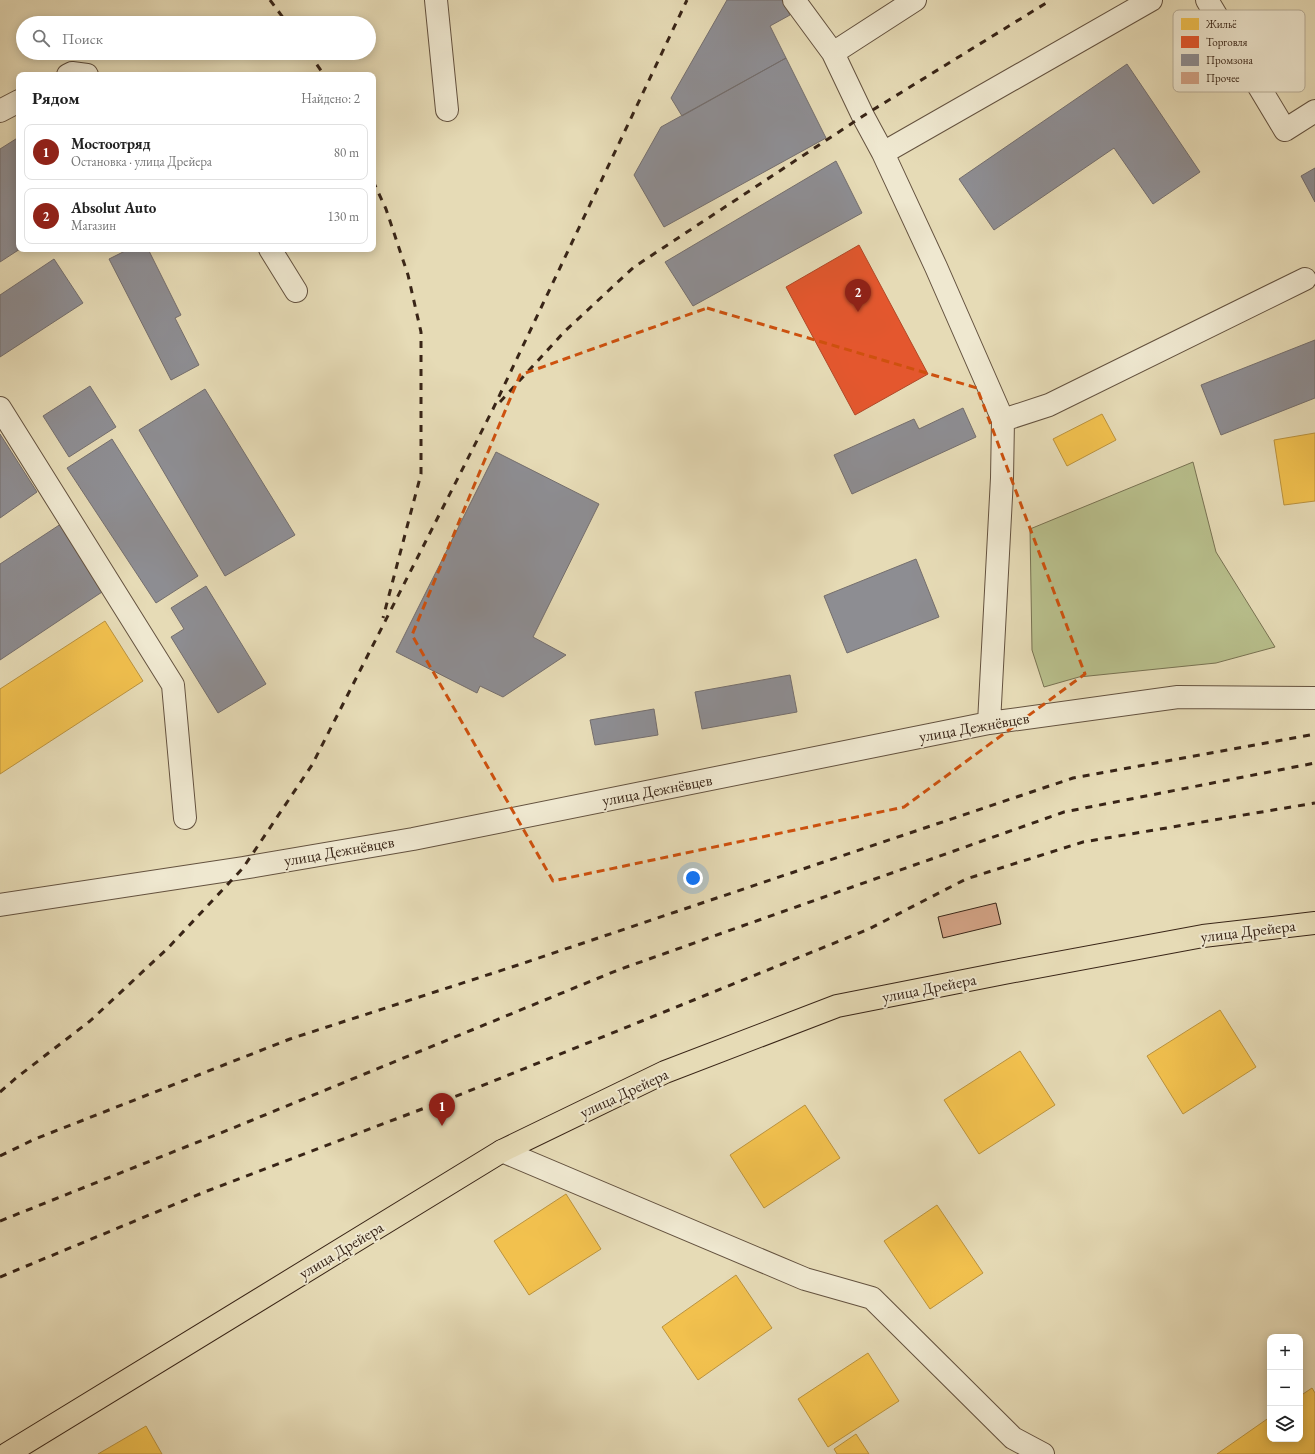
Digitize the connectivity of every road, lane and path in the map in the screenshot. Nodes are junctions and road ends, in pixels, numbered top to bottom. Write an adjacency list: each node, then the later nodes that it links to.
1 (436, 0): 10 (street)
2 (794, 0): 7 (street)
3 (915, 0): 7 (street)
4 (1151, 0): 13 (street)
5 (1207, 0): 6 (street)
6 (1213, 10)
7 (833, 53): 13 (street)
8 (1262, 92): 12 (street)
9 (16, 103): 11 (street)
10 (447, 110)
11 (0, 111)
12 (1315, 111)
13 (883, 153): 18 (street)
14 (272, 252): 16 (street)
15 (1305, 279): 18 (street)
16 (296, 291)
17 (0, 408): 21 (street)
18 (1003, 420): 20 (street)
19 (1315, 698): 20 (street, улица Дежнёвцев)
20 (989, 723): 22 (street, улица Дежнёвцев)
21 (185, 818)
22 (0, 905)
23 (1315, 923): 24 (main road, улица Дрейера)
24 (502, 1151): 25 (main road, улица Дрейера); 26 (street)
25 (7, 1454)
26 (1043, 1454)

